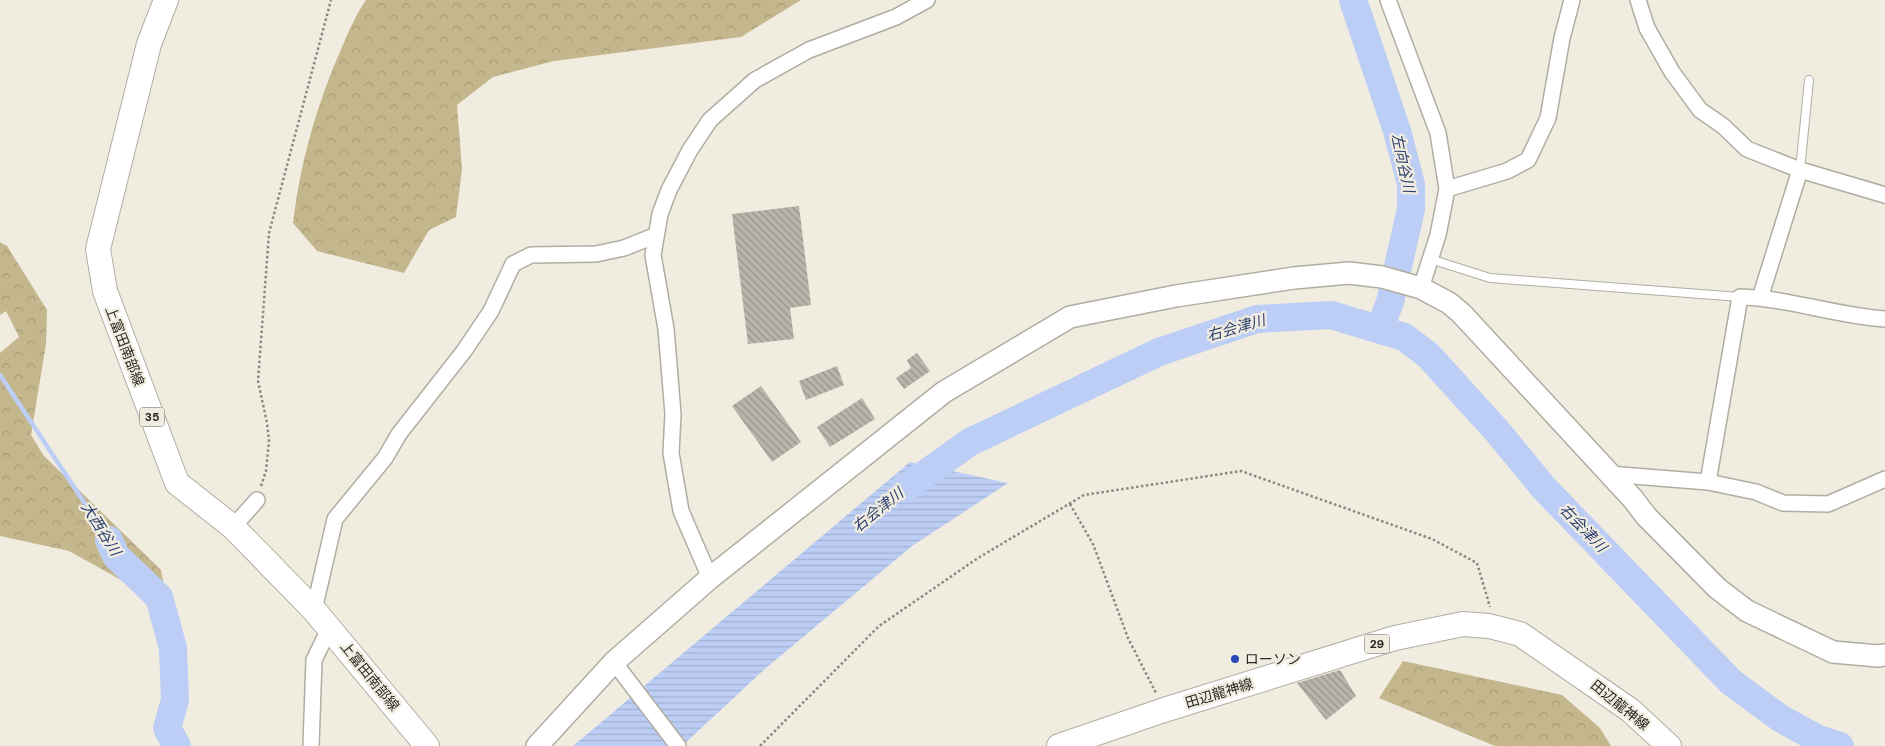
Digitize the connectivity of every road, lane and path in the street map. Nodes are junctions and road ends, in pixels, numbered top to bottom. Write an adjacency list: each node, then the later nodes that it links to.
1 (166, 0): 22 (main road, 上富田南部線 / 35)
2 (331, 0): 20 (path)
3 (927, 0): 11 (street)
4 (1388, 0): 9 (street)
5 (1572, 0): 9 (street)
6 (1638, 0): 8 (street)
7 (1809, 80): 8 (lane)
8 (1800, 170): 10 (street); 15 (street)
9 (1447, 189): 12 (street)
10 (1885, 195)
11 (654, 236): 23 (street); 24 (street)
12 (1430, 259): 13 (street); 14 (lane)
13 (1416, 287): 17 (street); 23 (street)
14 (1740, 297): 15 (street); 19 (street)
15 (1760, 298): 16 (street)
16 (1885, 319)
17 (1609, 474): 19 (street); 26 (street)
18 (1885, 479): 19 (street)
19 (1708, 482)
20 (257, 500): 22 (street)
21 (1070, 504): 25 (path); 28 (path); 33 (path)
22 (233, 528): 24 (main road, 上富田南部線 / 35)
23 (710, 578): 27 (street)
24 (322, 618): 29 (street); 30 (main road, 上富田南部線 / 35)
25 (1489, 626): 28 (main road, 田辺龍神線 / 29); 35 (main road, 田辺龍神線 / 29)
26 (1885, 655)
27 (614, 662): 31 (street); 32 (street)
28 (1164, 710): 34 (main road, 田辺龍神線 / 29)
29 (311, 746)
30 (427, 746)
31 (537, 746)
32 (678, 746)
33 (760, 746)
34 (1059, 746)
35 (1670, 746)

